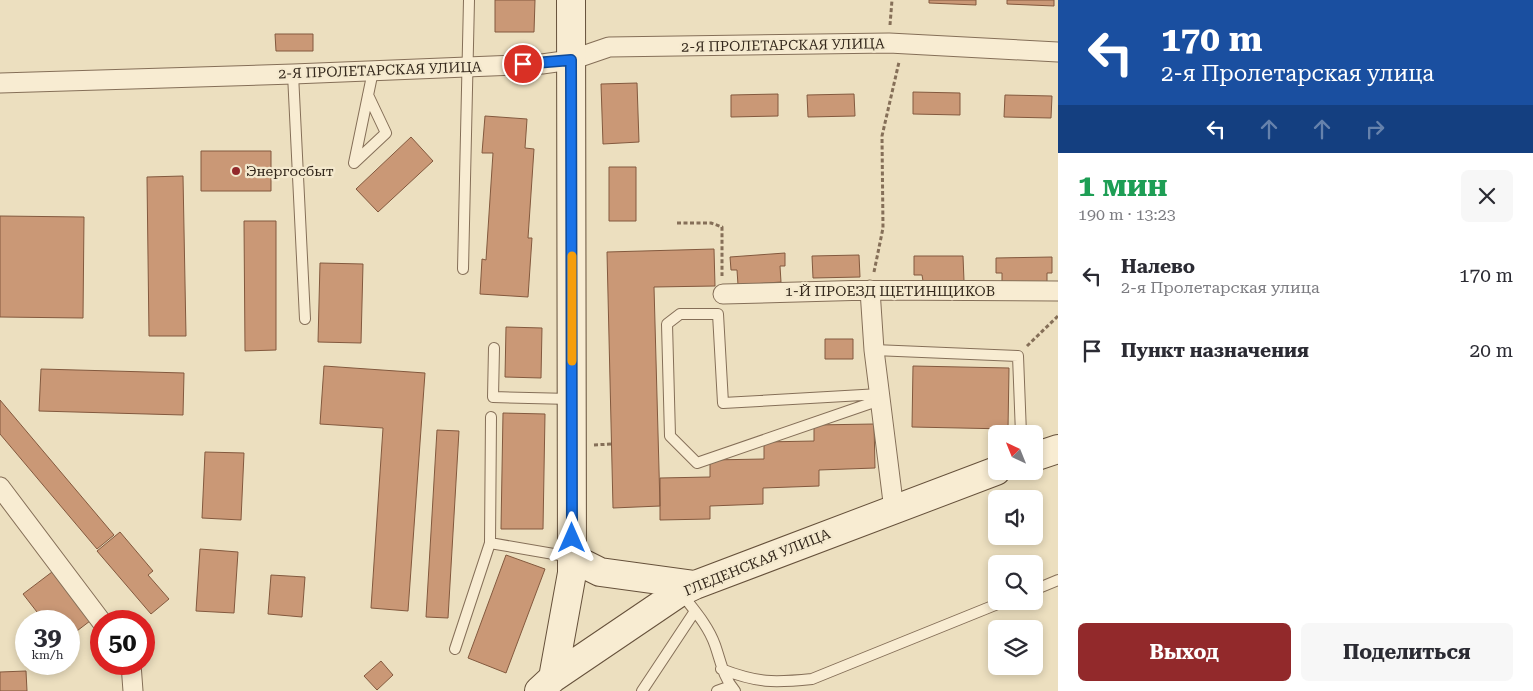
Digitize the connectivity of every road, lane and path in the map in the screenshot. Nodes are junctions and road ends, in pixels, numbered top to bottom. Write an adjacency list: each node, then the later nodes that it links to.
1 (469, 0): 7 (lane)
2 (571, 0): 6 (main road)
3 (892, 0): 4 (path)
4 (896, 44): 5 (street, 2-Я ПРОЛЕТАРСКАЯ УЛИЦА); 6 (street, 2-Я ПРОЛЕТАРСКАЯ УЛИЦА); 14 (path)
5 (1058, 52)
6 (571, 60): 7 (street, 2-Я ПРОЛЕТАРСКАЯ УЛИЦА); 23 (main road)
7 (466, 67): 8 (street, 2-Я ПРОЛЕТАРСКАЯ УЛИЦА); 13 (lane)
8 (373, 71): 9 (street, 2-Я ПРОЛЕТАРСКАЯ УЛИЦА); 11 (lane)
9 (293, 74): 10 (street, 2-Я ПРОЛЕТАРСКАЯ УЛИЦА); 18 (lane)
10 (0, 83)
11 (368, 95): 11 (lane)
12 (677, 223): 16 (path)
13 (464, 269)
14 (870, 290): 15 (street, 1-Й ПРОЕЗД ЩЕТИНЩИКОВ); 16 (street, 1-Й ПРОЕЗД ЩЕТИНЩИКОВ); 20 (street)
15 (1058, 290)
16 (723, 294)
17 (1058, 316): 21 (path)
18 (305, 319)
19 (494, 348): 23 (lane)
20 (874, 350): 21 (lane); 22 (street)
21 (1018, 356): 25 (lane)
22 (880, 397): 22 (lane); 32 (street)
23 (572, 399): 34 (main road)
24 (491, 418): 33 (lane)
25 (1021, 425)
26 (594, 444): 27 (path)
27 (611, 444)
28 (1058, 449): 29 (main road)
29 (1043, 454)
30 (988, 474): 32 (main road, ГЛЕДЕНСКАЯ УЛИЦА)
31 (0, 487): 39 (street)
32 (894, 510): 37 (main road, ГЛЕДЕНСКАЯ УЛИЦА)
33 (490, 543): 34 (lane); 40 (lane)
34 (572, 558): 37 (main road); 43 (main road)
35 (1058, 580): 36 (lane)
36 (1043, 586)
37 (690, 596): 41 (lane); 43 (main road, ГЛЕДЕНСКАЯ УЛИЦА); 46 (lane)
38 (988, 608): 41 (lane)
39 (92, 610)
40 (454, 648)
41 (721, 669): 44 (lane)
42 (132, 675): 45 (street)
43 (551, 687)
44 (733, 688): 47 (lane)
45 (133, 691)
46 (642, 691)
47 (717, 691)

